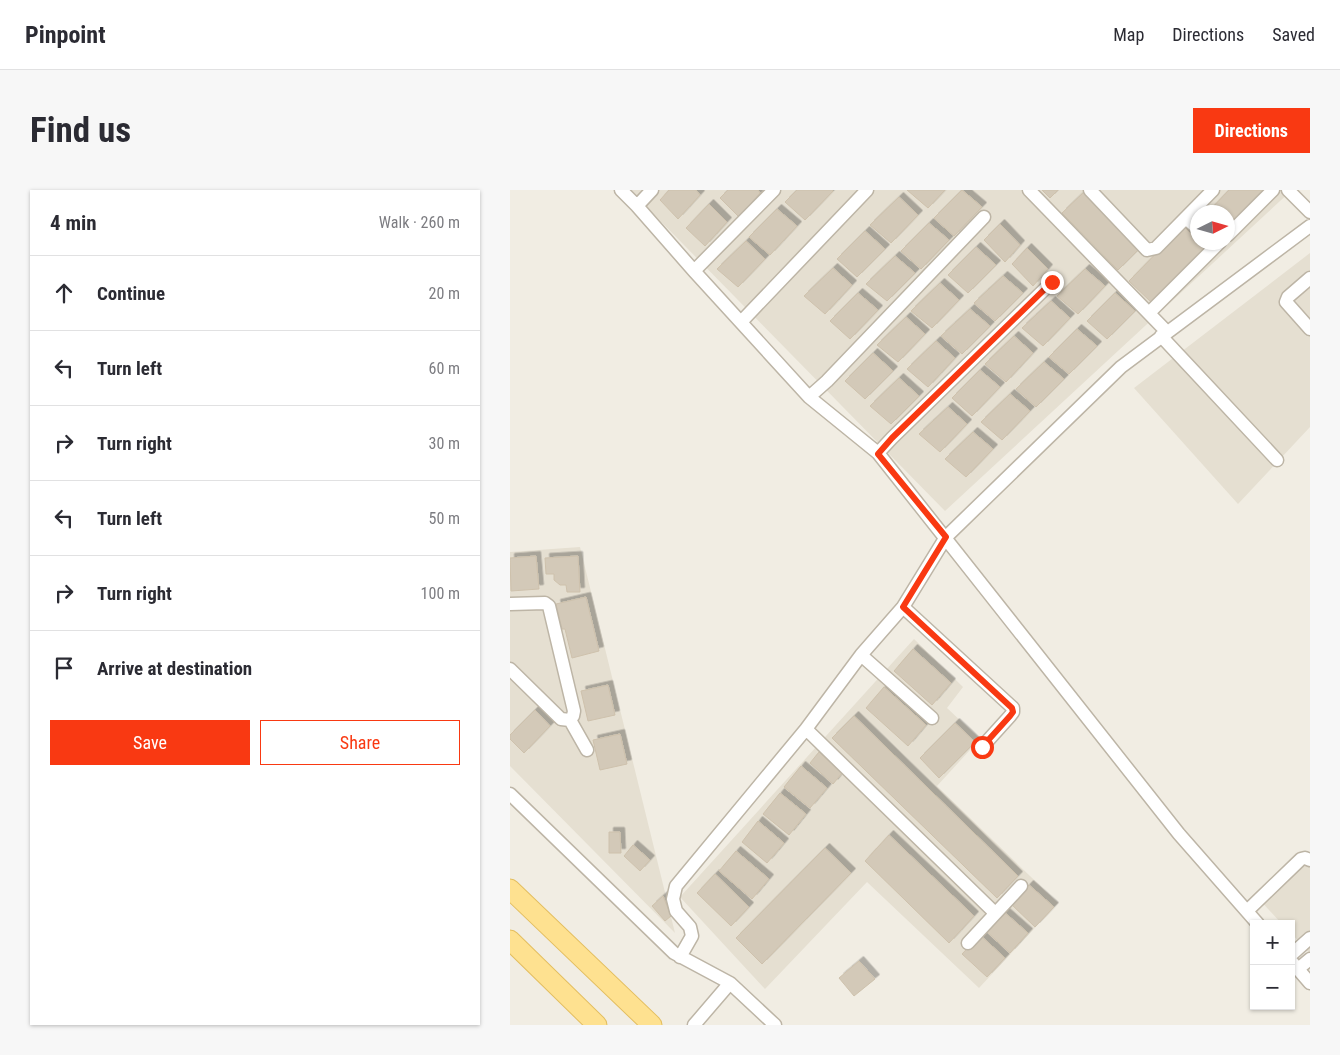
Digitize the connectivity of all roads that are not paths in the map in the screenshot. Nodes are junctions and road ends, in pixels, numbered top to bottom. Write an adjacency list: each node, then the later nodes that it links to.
1 (620, 190): 10 (street)
2 (652, 190): 10 (street)
3 (774, 190): 18 (street)
4 (867, 190): 22 (street)
5 (1029, 190): 21 (street)
6 (1090, 190): 13 (street)
7 (1213, 190): 13 (street)
8 (1273, 190): 16 (street)
9 (1288, 190): 11 (street)
10 (638, 206): 18 (street)
11 (1310, 212)
12 (984, 217): 25 (street)
13 (1186, 218): 14 (street)
14 (1190, 222)
15 (1310, 226): 24 (street)
16 (1235, 228)
17 (1210, 250): 21 (street)
18 (694, 271): 22 (street)
19 (1310, 278): 23 (street)
20 (1052, 282): 26 (street)
21 (1149, 313): 24 (street)
22 (741, 322): 25 (street)
23 (1310, 329)
24 (1164, 334): 27 (street); 28 (street)
25 (810, 397): 26 (street)
26 (878, 454): 28 (street)
27 (1276, 460)
28 (946, 537): 30 (street); 42 (street)
29 (510, 604): 34 (street)
30 (903, 607): 31 (street); 36 (street)
31 (862, 655): 33 (street); 35 (street)
32 (510, 668): 34 (street)
33 (932, 718)
34 (570, 720): 37 (street)
35 (806, 729): 43 (street); 49 (street)
36 (982, 747)
37 (587, 750)
38 (510, 794): 49 (street)
39 (1310, 860): 42 (street)
40 (1021, 886): 43 (street)
41 (510, 889): 55 (main road)
42 (1247, 911): 44 (street)
43 (995, 913): 47 (street)
44 (1255, 920)
45 (1310, 938): 48 (street)
46 (510, 940): 54 (main road)
47 (968, 943)
48 (1295, 951)
49 (680, 957): 53 (street)
50 (1310, 958): 51 (street)
51 (1295, 965): 52 (street)
52 (1310, 982)
53 (730, 983): 56 (street); 57 (street)
54 (597, 1025)
55 (652, 1025)
56 (694, 1025)
57 (774, 1025)

